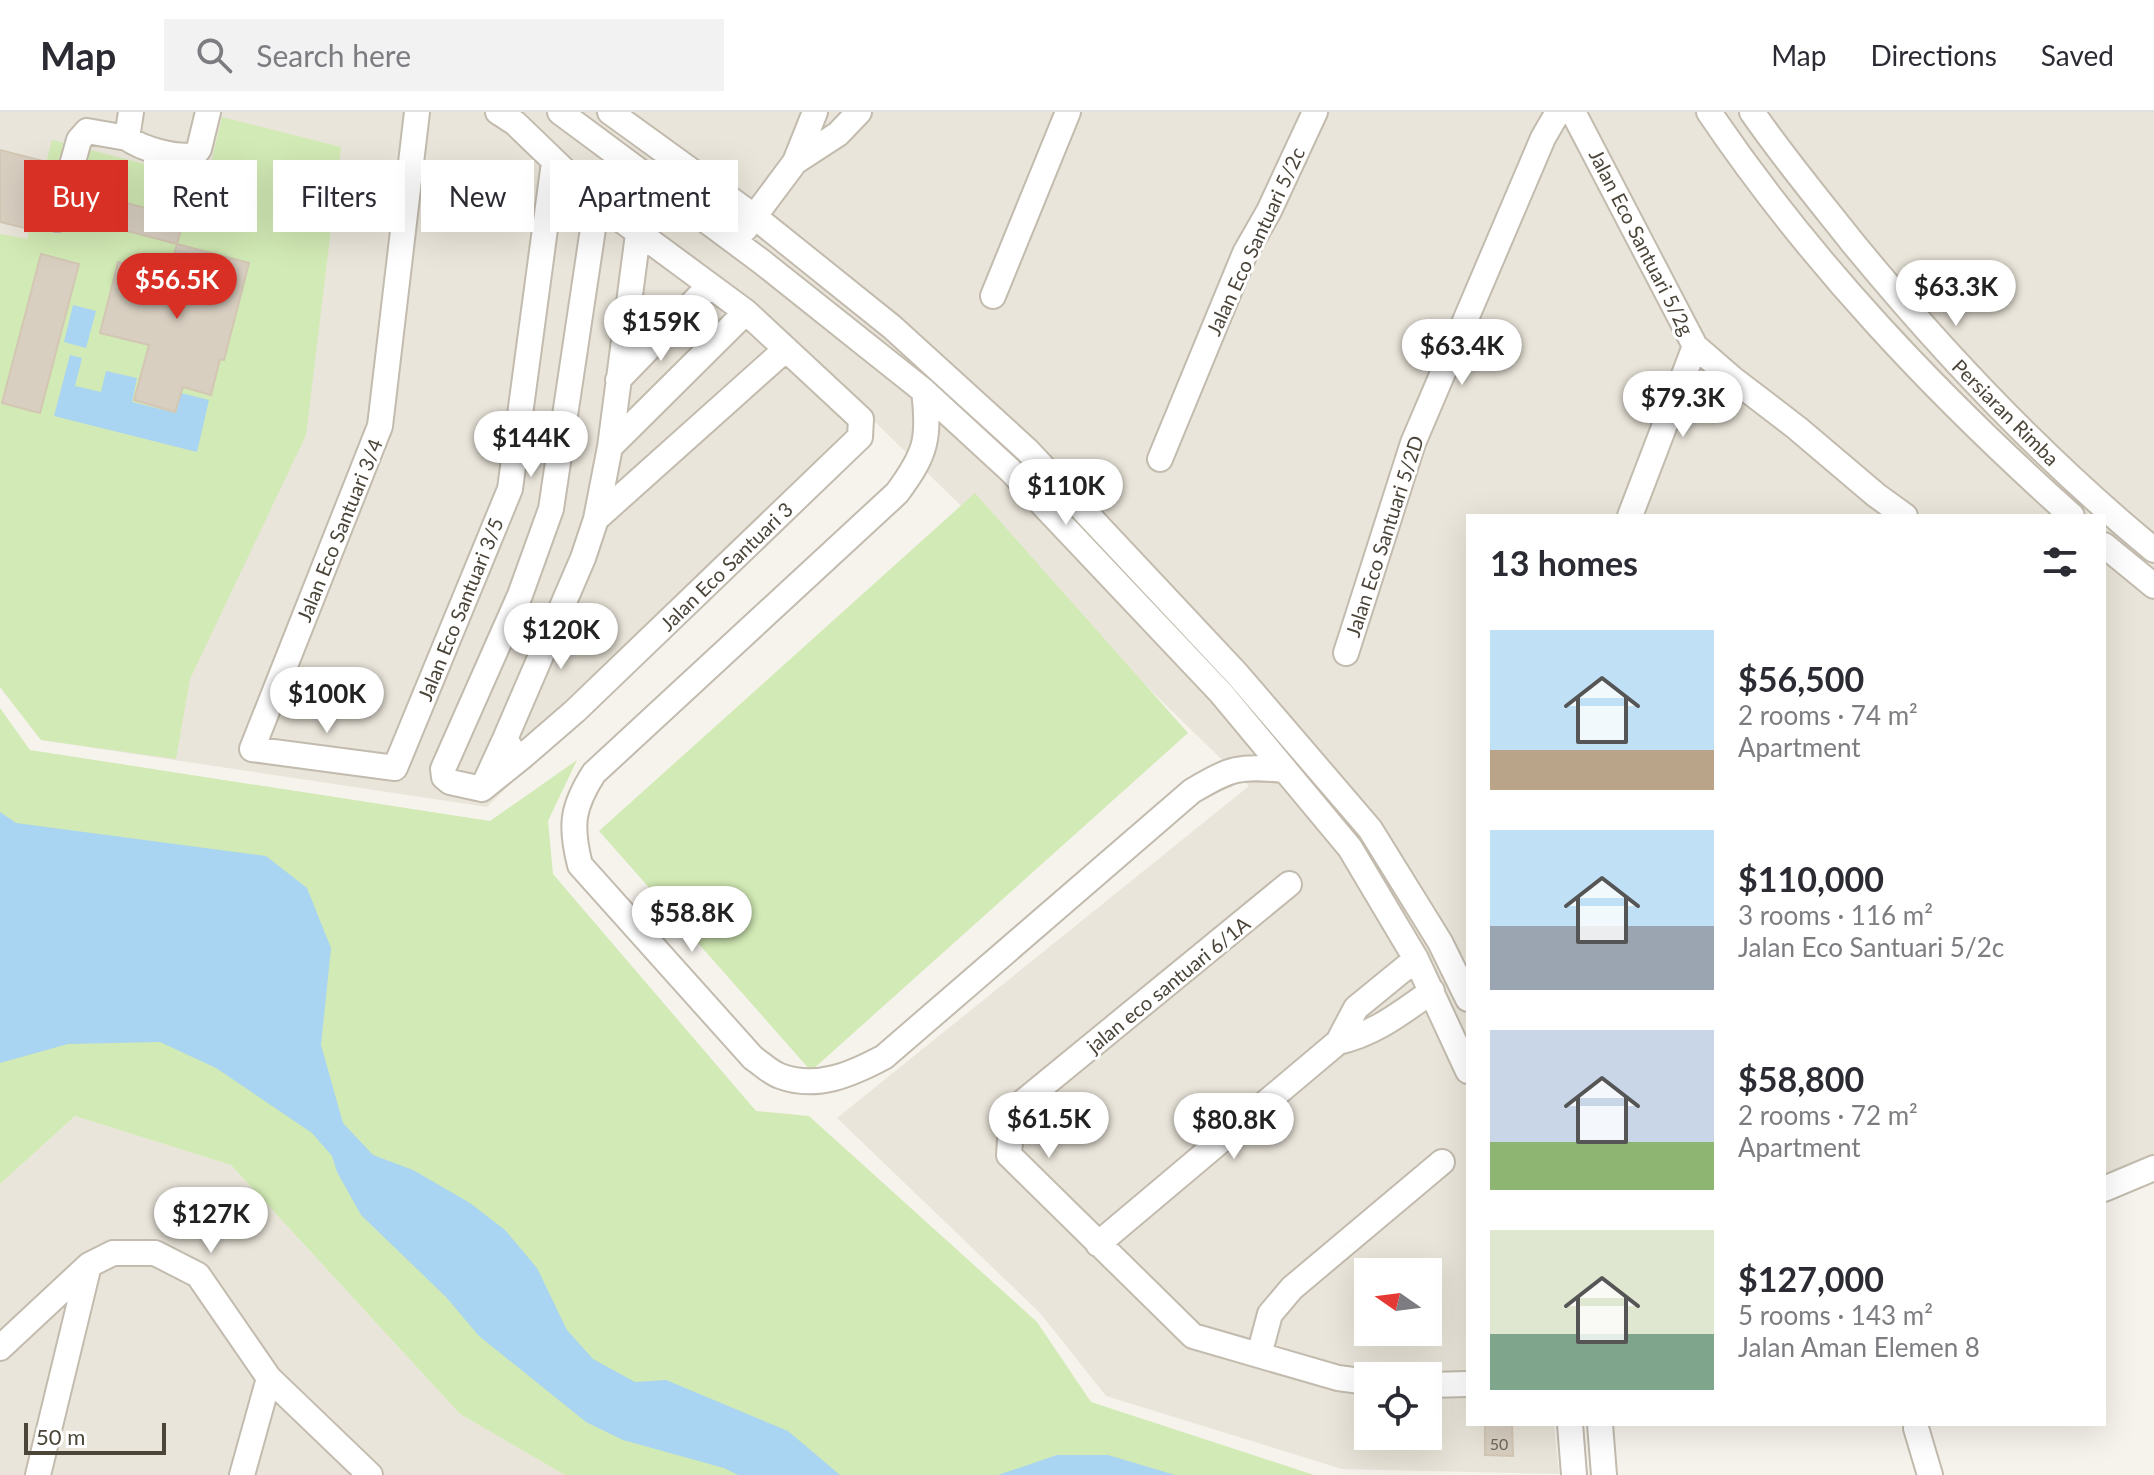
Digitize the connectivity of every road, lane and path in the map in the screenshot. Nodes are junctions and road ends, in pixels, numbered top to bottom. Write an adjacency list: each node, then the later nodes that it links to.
1 (131, 112): 15 (street)
2 (208, 112): 15 (street)
3 (417, 112): 44 (street, Jalan Eco Santuari 3/4)
4 (498, 112): 17 (street, Jalan Eco Santuari 3)
5 (560, 112): 24 (street)
6 (610, 112): 20 (street)
7 (815, 112): 18 (street)
8 (859, 112): 18 (street)
9 (1068, 112): 26 (street)
10 (1315, 112): 33 (street, Jalan Eco Santuari 5/2c)
11 (1558, 112): 42 (street, Jalan Eco Santuari 5/2D)
12 (1573, 112): 28 (street, Jalan Eco Santuari 5/2g)
13 (1709, 112): 37 (street, Persiaran Rimba)
14 (1752, 112): 40 (street, Persiaran Rimba)
15 (127, 138): 16 (street)
16 (73, 160)
17 (552, 160)
18 (795, 162): 20 (street)
19 (550, 192): 44 (street, Jalan Eco Santuari 3/5)
20 (755, 217): 24 (street); 49 (street)
21 (593, 232): 43 (street)
22 (635, 232): 23 (street, Jalan Eco Santuari 3)
23 (638, 234): 25 (street, Jalan Eco Santuari 3); 30 (street)
24 (735, 243): 31 (street)
25 (709, 286): 27 (street, Jalan Eco Santuari 3); 30 (street)
26 (993, 296)
27 (746, 312): 29 (street, Jalan Eco Santuari 3); 32 (street)
28 (1695, 346): 34 (street, Jalan Eco Santuari 5/2g); 35 (street)
29 (786, 349): 38 (street); 43 (street, Jalan Eco Santuari 3)
30 (618, 380): 32 (street)
31 (924, 391): 45 (street); 45 (street)
32 (610, 447): 38 (street)
33 (1160, 459)
34 (1872, 505): 36 (street, Jalan Eco Santuari 5/2g)
35 (1631, 514)
36 (1899, 514)
37 (2070, 514)
38 (596, 519): 43 (street)
39 (2106, 547): 41 (street)
40 (2154, 550)
41 (2154, 586)
42 (1346, 653)
43 (514, 748)
44 (395, 768)
45 (1285, 770): 47 (street)
46 (1289, 884): 55 (street, jalan eco santuari 6/1A)
47 (1416, 959): 48 (street); 50 (street)
48 (1432, 991): 50 (street); 51 (street)
49 (1466, 995)
50 (1338, 1042): 55 (street)
51 (1466, 1067)
52 (1442, 1162): 58 (street)
53 (2154, 1168): 54 (street)
54 (2106, 1188)
55 (1098, 1244): 58 (street, jalan eco santuari 6/1A)
56 (89, 1265): 57 (street); 59 (street); 66 (street)
57 (0, 1348)
58 (1259, 1355): 60 (street, jalan eco santuari 6/1A)
59 (269, 1378): 67 (street); 68 (street)
60 (1354, 1380)
61 (1466, 1384): 62 (street)
62 (1442, 1385)
63 (1570, 1426): 69 (street)
64 (1600, 1426): 70 (street)
65 (1916, 1428): 71 (street)
66 (38, 1475)
67 (242, 1475)
68 (370, 1475)
69 (1574, 1475)
70 (1604, 1475)
71 (1930, 1475)

